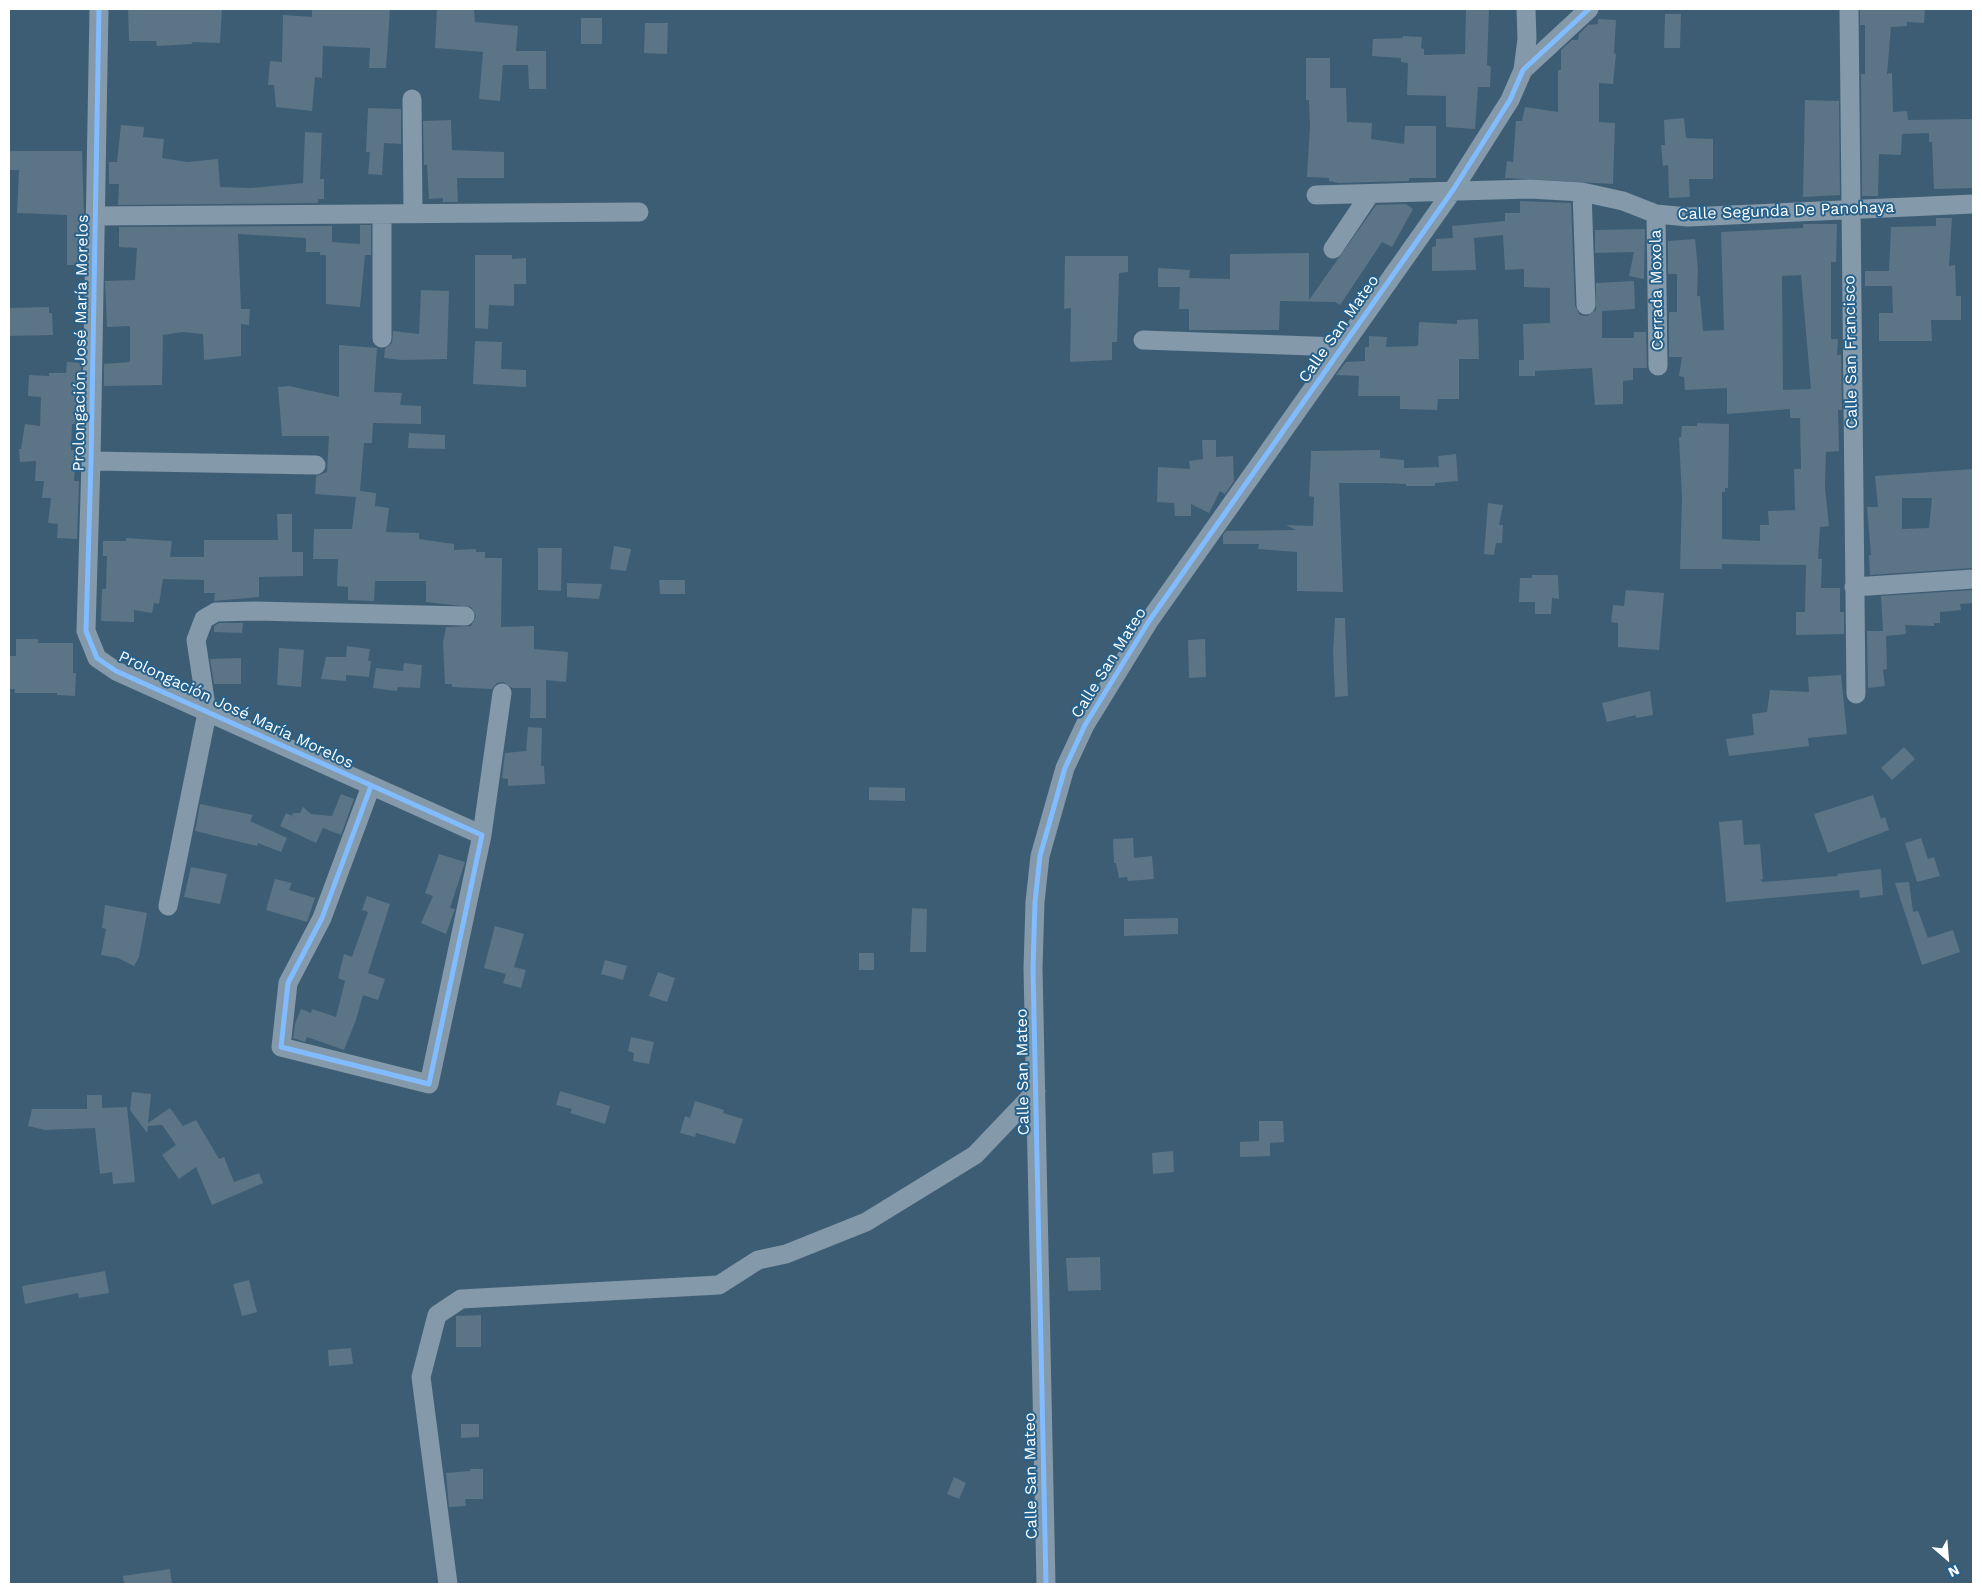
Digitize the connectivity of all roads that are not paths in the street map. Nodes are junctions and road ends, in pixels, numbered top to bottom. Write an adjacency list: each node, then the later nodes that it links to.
1 (100, 9): 17 (street, Prolongación José María Morelos)
2 (1526, 9): 5 (street)
3 (1588, 9): 5 (street, Calle San Mateo)
4 (1849, 9): 12 (street, Calle San Francisco)
5 (1523, 70): 7 (street, Calle San Mateo)
6 (412, 99): 14 (street)
7 (1453, 190): 8 (street, Calle Segunda De Panohaya); 9 (street, Calle Segunda De Panohaya); 22 (street, Calle San Mateo)
8 (1582, 192): 16 (street, Calle Segunda De Panohaya); 19 (street)
9 (1370, 194): 10 (street, Calle Segunda De Panohaya); 18 (street)
10 (1316, 195)
11 (1973, 204): 12 (street, Calle Segunda De Panohaya)
12 (1850, 209): 16 (street, Calle Segunda De Panohaya); 27 (street, Calle San Francisco)
13 (639, 212): 14 (street)
14 (413, 213): 15 (street)
15 (382, 214): 17 (street); 20 (street)
16 (1656, 214): 23 (street, Cerrada Moxola)
17 (96, 216): 24 (street, Prolongación José María Morelos)
18 (1333, 249)
19 (1586, 305)
20 (382, 338)
21 (1143, 340): 22 (street)
22 (1340, 347): 35 (street, Calle San Mateo)
23 (1658, 366)
24 (91, 461): 25 (street); 31 (street, Prolongación José María Morelos)
25 (316, 465)
26 (1973, 579): 27 (street)
27 (1854, 587): 30 (street, Calle San Francisco)
28 (465, 616): 31 (street)
29 (502, 693): 33 (street)
30 (1856, 694)
31 (207, 713): 32 (street, Prolongación José María Morelos); 34 (street)
32 (371, 786): 33 (street, Prolongación José María Morelos); 33 (street)
33 (482, 835)
34 (168, 906)
35 (1036, 1091): 36 (street); 37 (street, Calle San Mateo)
36 (448, 1584)
37 (1046, 1584)

